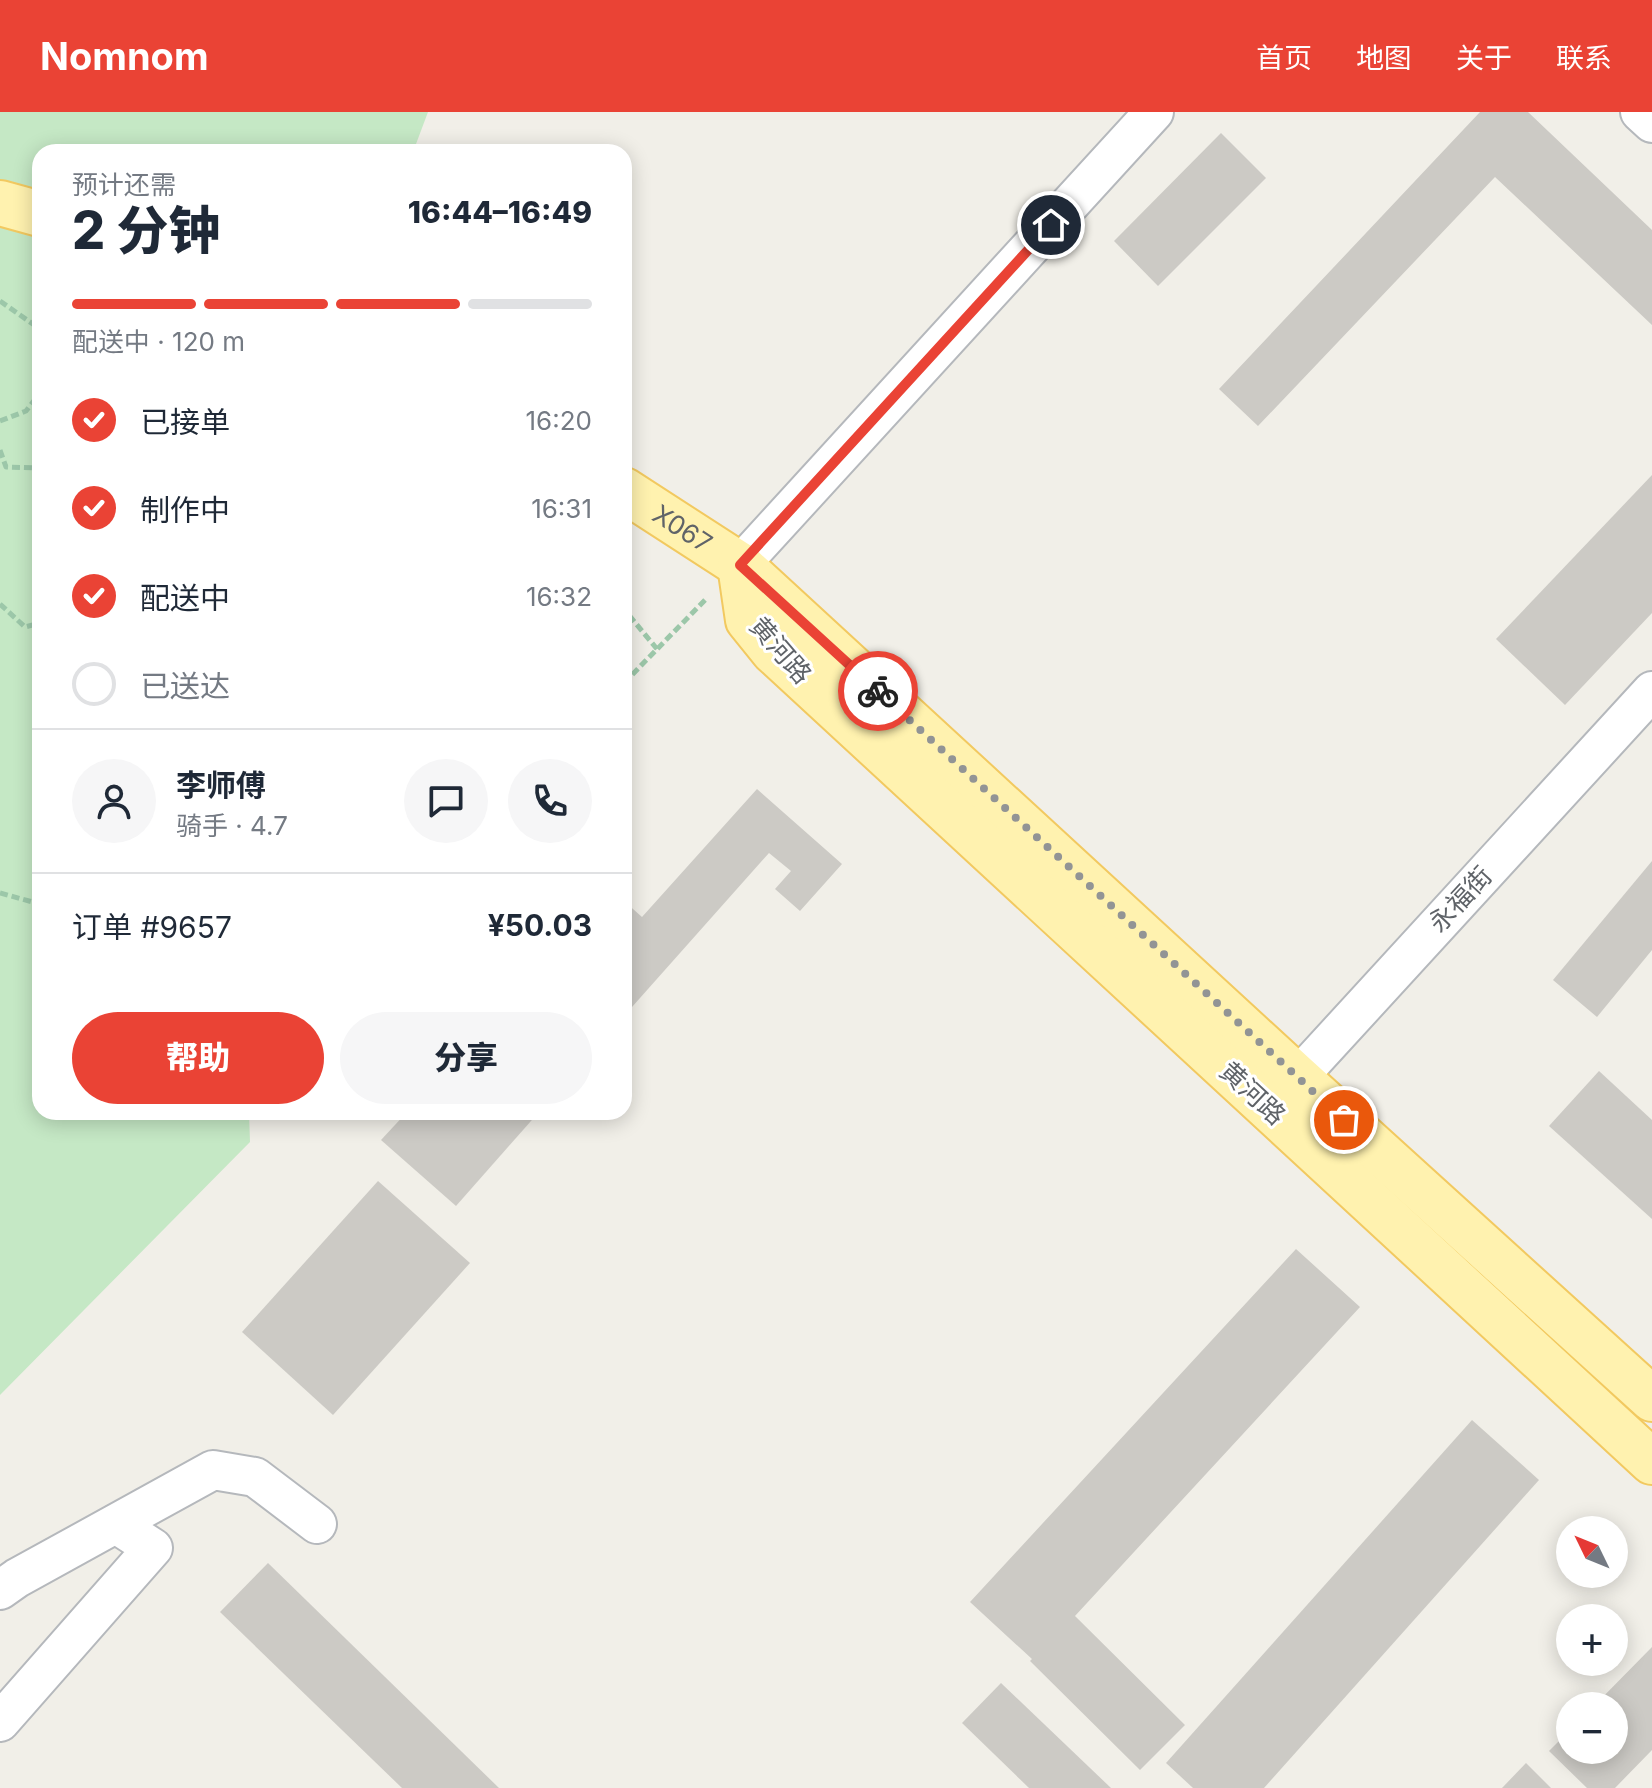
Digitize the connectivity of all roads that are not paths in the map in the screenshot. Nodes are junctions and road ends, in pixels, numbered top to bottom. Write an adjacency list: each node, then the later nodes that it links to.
1 (1154, 112): 7 (street)
2 (1640, 112): 3 (street)
3 (1652, 123)
4 (0, 203): 5 (main road)
5 (32, 212)
6 (632, 495): 7 (main road, X067 / X067)
7 (740, 565): 9 (main road, 黄河路)
8 (1652, 691): 9 (street, 永福街)
9 (1283, 1093): 10 (main road, 黄河路); 11 (main road, 黄河路)
10 (1652, 1399)
11 (1652, 1462)
12 (116, 1524): 13 (street); 14 (street); 15 (street)
13 (317, 1524)
14 (0, 1590)
15 (0, 1722)

